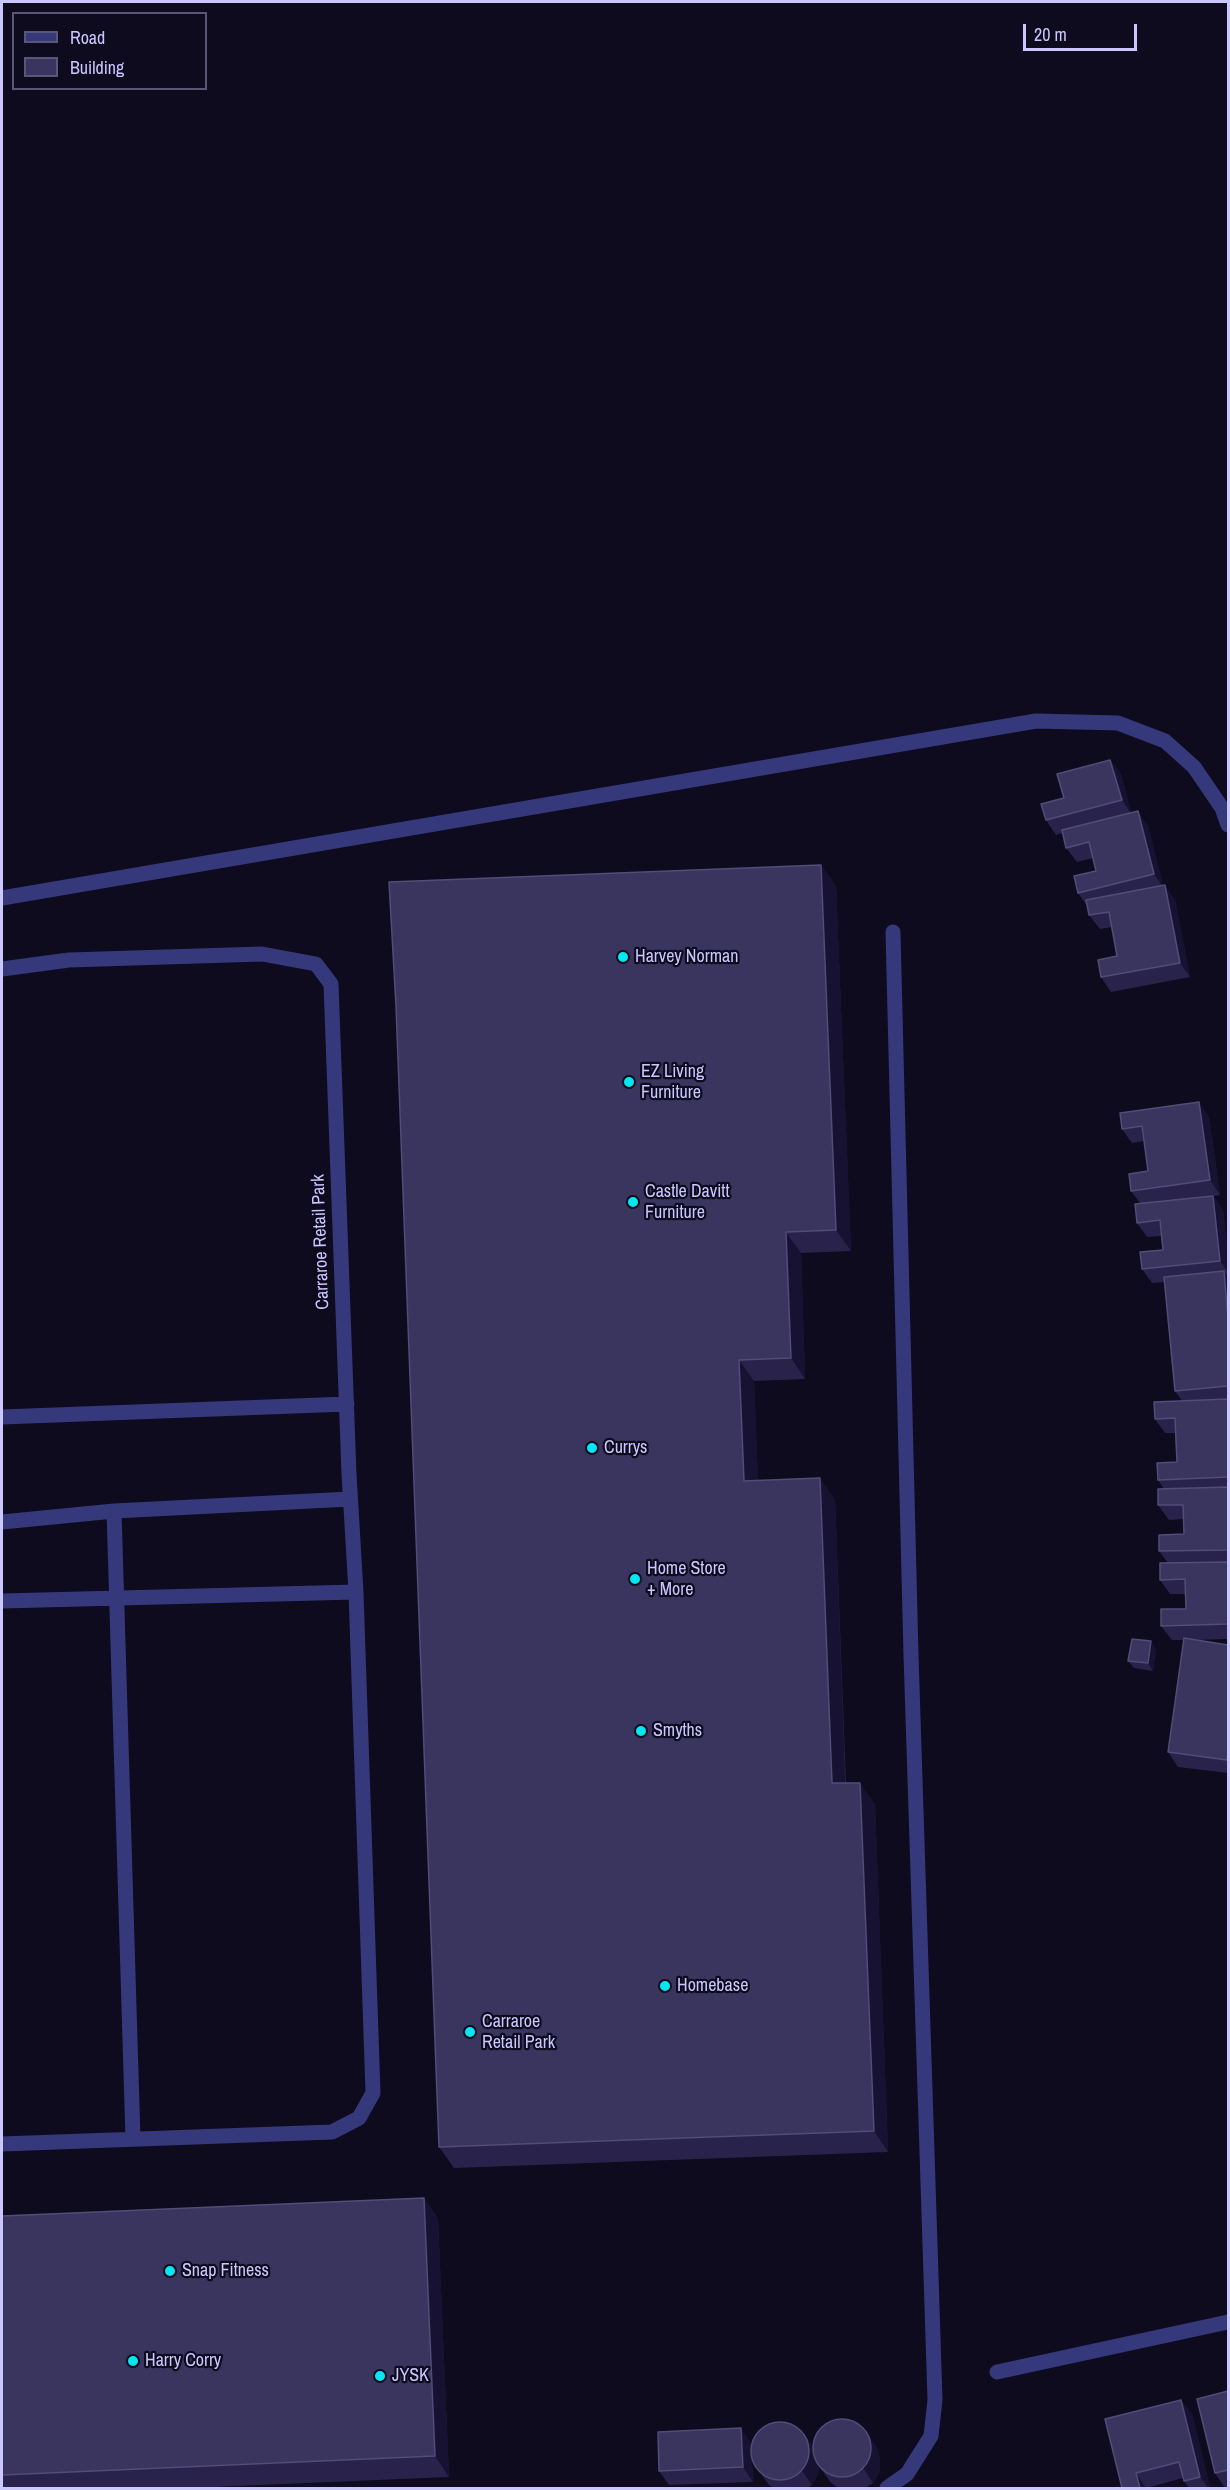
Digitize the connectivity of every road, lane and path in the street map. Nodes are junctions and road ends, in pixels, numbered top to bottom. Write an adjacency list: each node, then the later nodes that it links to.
1 (1228, 825): 2 (street)
2 (2, 897)
3 (893, 932): 17 (street)
4 (2, 969): 5 (street, Carraroe Retail Park)
5 (347, 1404): 6 (street); 7 (street, Carraroe Retail Park)
6 (2, 1417)
7 (350, 1499): 8 (street); 10 (street, Carraroe Retail Park)
8 (114, 1511): 9 (street); 11 (street)
9 (2, 1522)
10 (356, 1592): 11 (street); 13 (street, Carraroe Retail Park)
11 (115, 1598): 12 (street); 13 (street)
12 (2, 1601)
13 (134, 2139): 14 (street)
14 (2, 2144)
15 (1228, 2322): 16 (street)
16 (997, 2372)
17 (887, 2488)

